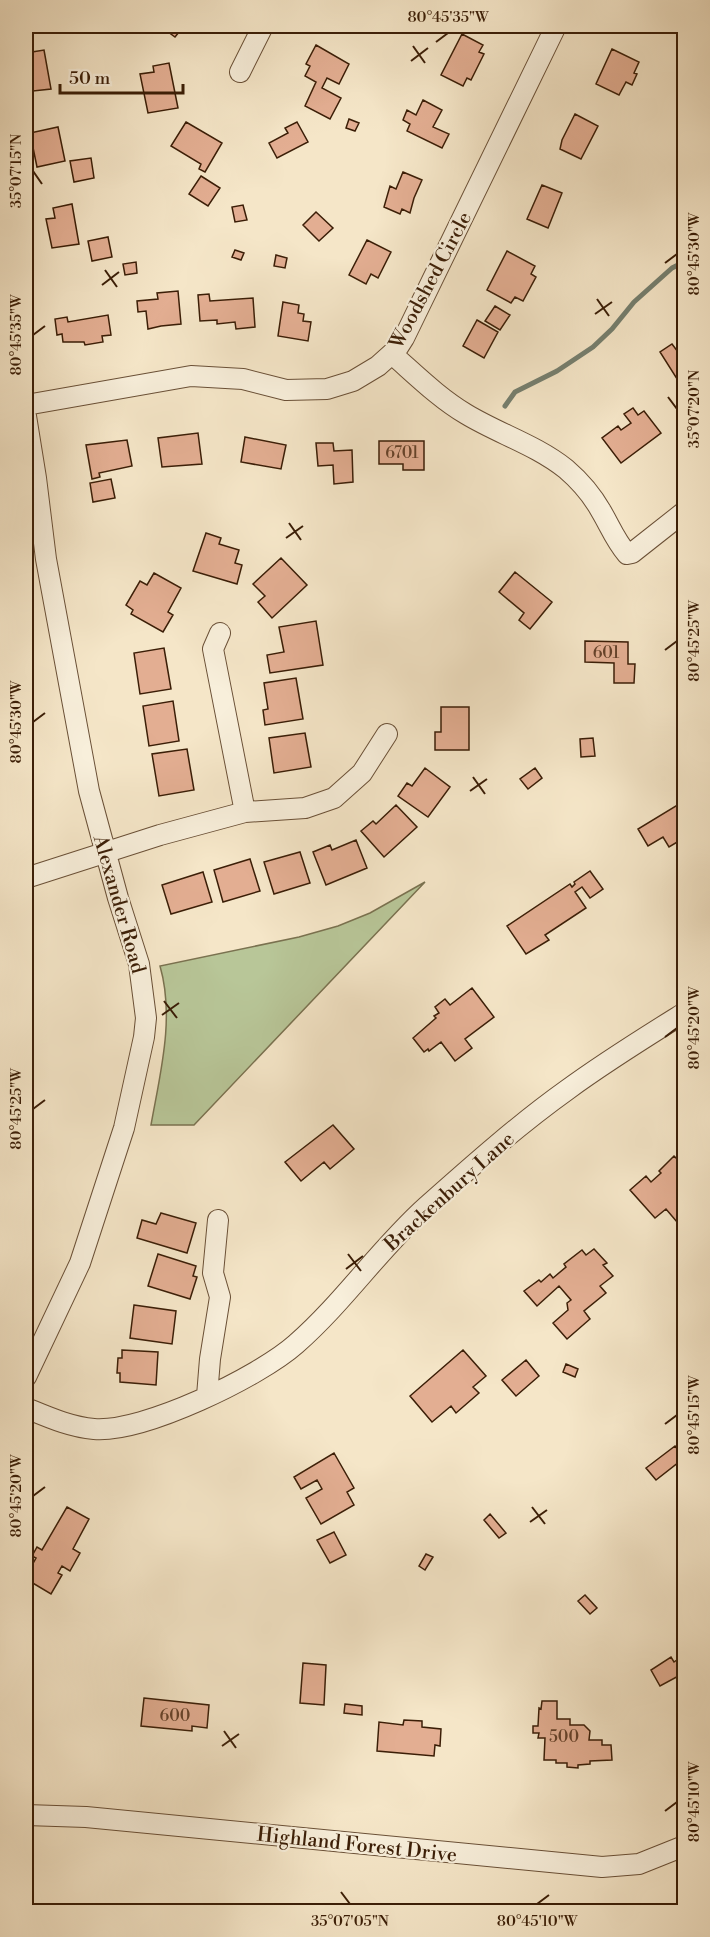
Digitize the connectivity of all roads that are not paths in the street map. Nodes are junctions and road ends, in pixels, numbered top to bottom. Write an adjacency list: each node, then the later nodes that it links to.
1 (263, 26): 3 (street)
2 (556, 26): 4 (street, Woodshed Circle)
3 (240, 72)
4 (392, 354): 5 (street, Woodshed Circle); 7 (street)
5 (26, 405)
6 (26, 416): 11 (street, Alexander Road)
7 (684, 512)
8 (220, 633): 10 (street)
9 (387, 734): 10 (street)
10 (245, 812): 11 (street)
11 (105, 853): 12 (street); 15 (street, Alexander Road)
12 (26, 878)
13 (684, 1013): 16 (street, Brackenbury Lane)
14 (218, 1220): 16 (street)
15 (26, 1377)
16 (207, 1396): 17 (street, Brackenbury Lane)
17 (26, 1408)
18 (26, 1815): 19 (street, Highland Forest Drive)
19 (684, 1846)

